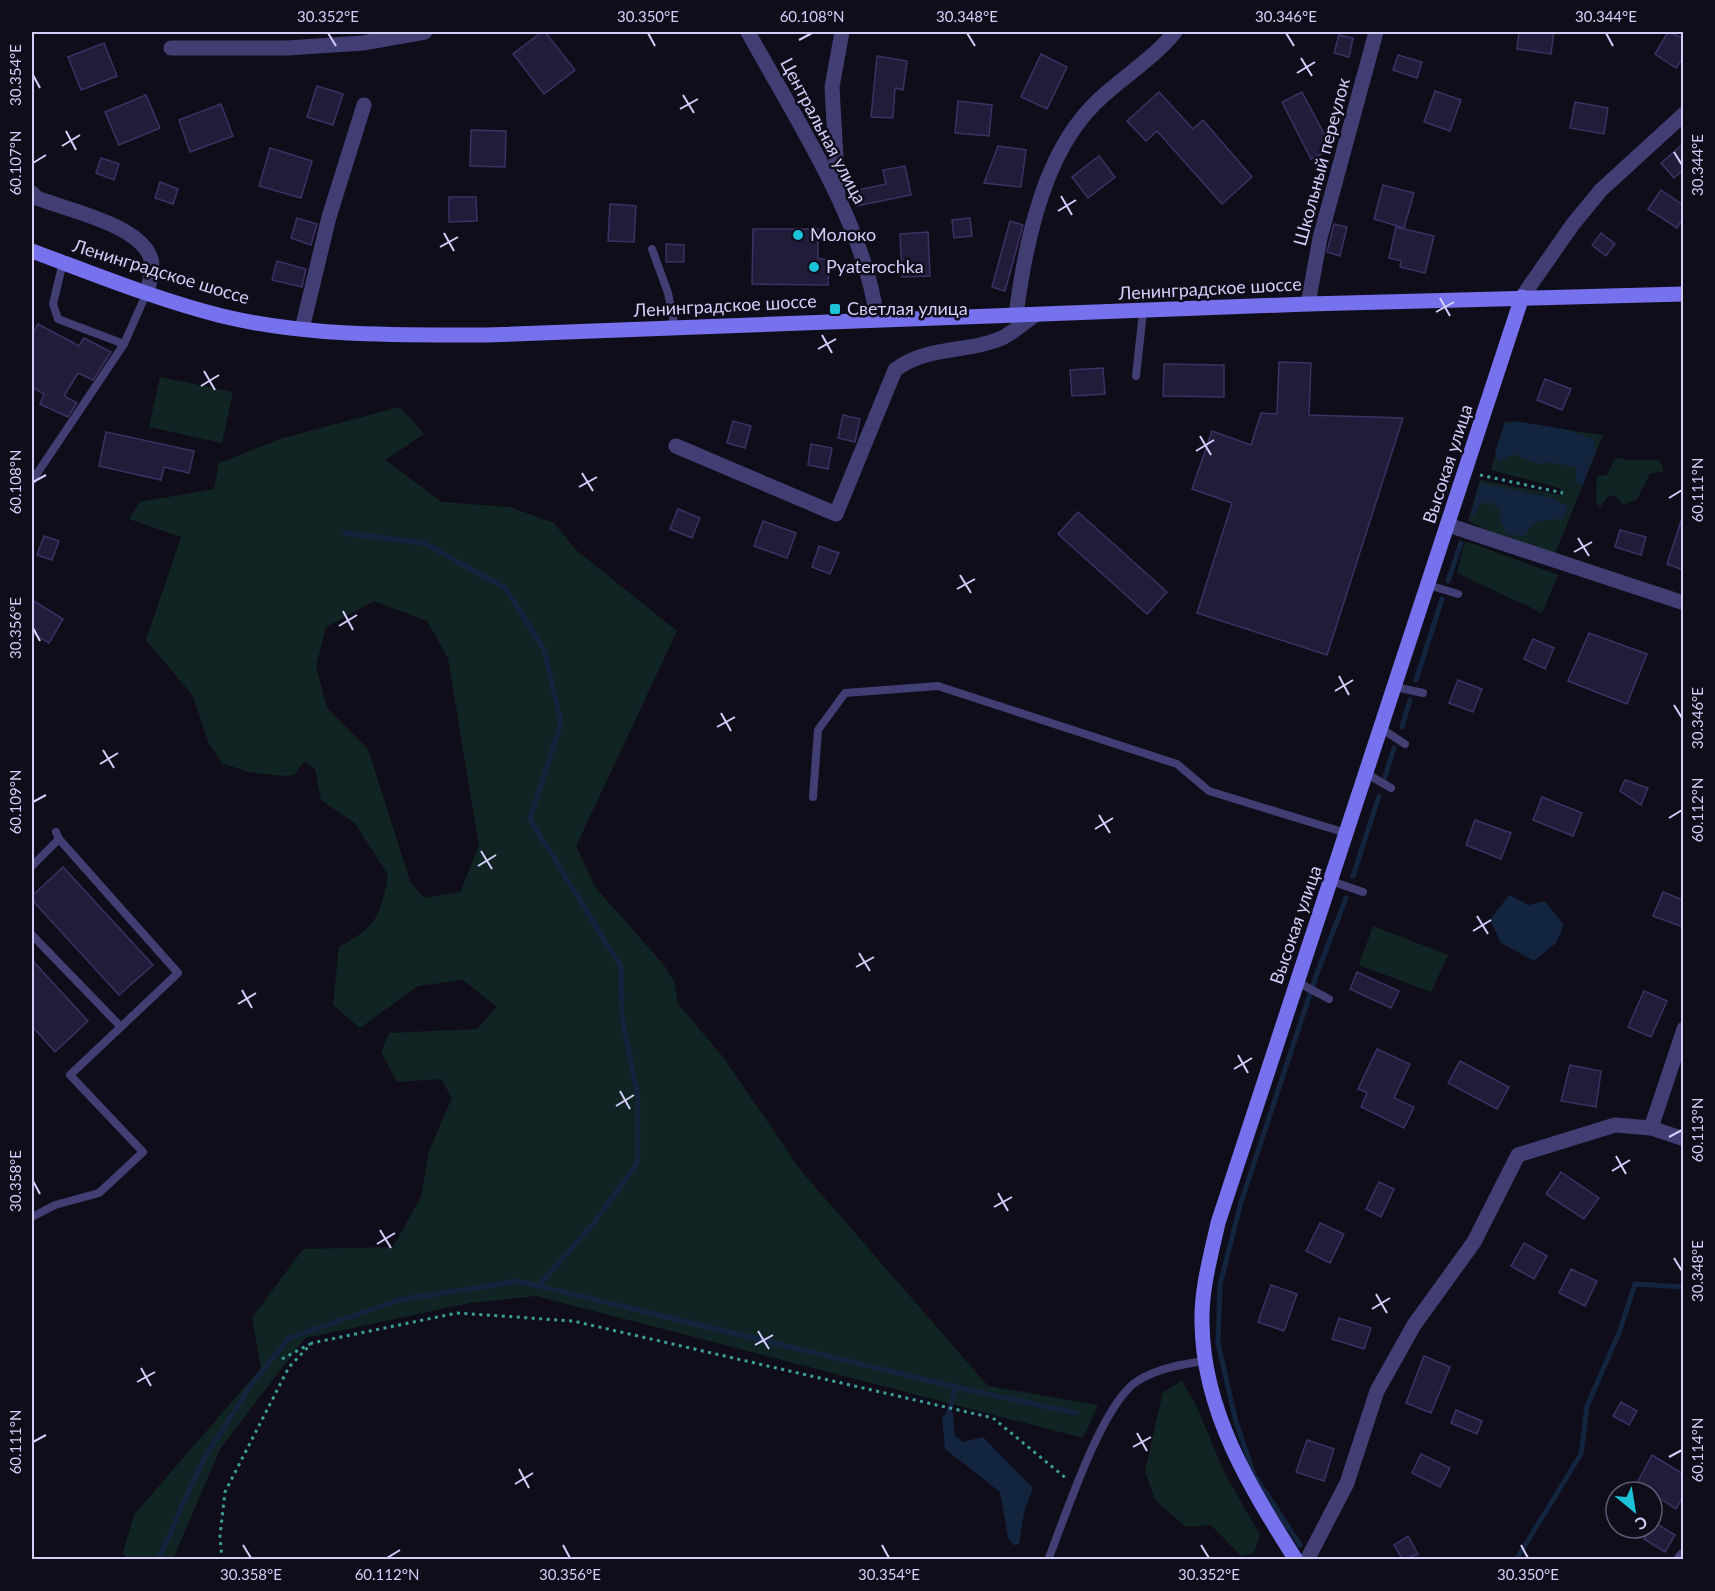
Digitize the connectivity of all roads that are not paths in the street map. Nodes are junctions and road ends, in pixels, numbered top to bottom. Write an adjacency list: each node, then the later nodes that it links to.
1 (425, 32): 6 (street)
2 (748, 32): 10 (street, Центральная улица)
3 (842, 32): 10 (street)
4 (1175, 32): 19 (street)
5 (1376, 32): 17 (street, Школьный переулок)
6 (171, 48)
7 (364, 105): 23 (street)
8 (1683, 114): 16 (street)
9 (32, 193): 14 (street)
10 (838, 197): 21 (street, Центральная улица)
11 (652, 249): 22 (lane)
12 (32, 250): 13 (main road, Ленинградское шоссе)
13 (63, 262): 14 (main road, Ленинградское шоссе); 24 (lane)
14 (147, 292): 23 (main road, Ленинградское шоссе); 24 (lane)
15 (1683, 294): 16 (main road, Ленинградское шоссе)
16 (1522, 297): 17 (main road, Ленинградское шоссе); 28 (main road, Высокая улица)
17 (1308, 304): 18 (main road, Ленинградское шоссе)
18 (1143, 312): 20 (main road, Ленинградское шоссе); 25 (lane)
19 (1016, 315): 20 (main road, Ленинградское шоссе); 21 (main road, Ленинградское шоссе)
20 (1035, 315): 26 (street)
21 (877, 319): 22 (main road, Ленинградское шоссе)
22 (675, 328): 23 (main road, Ленинградское шоссе)
23 (302, 329)
24 (124, 344): 27 (lane)
25 (1136, 376)
26 (676, 446)
27 (32, 481)
28 (1448, 525): 29 (main road, Высокая улица); 31 (street)
29 (1428, 585): 30 (lane); 32 (main road, Высокая улица)
30 (1458, 594)
31 (1683, 603)
32 (1395, 687): 33 (lane); 34 (main road, Высокая улица)
33 (1423, 693)
34 (1382, 729): 35 (lane); 36 (main road, Высокая улица)
35 (1405, 744)
36 (1367, 774): 37 (lane); 39 (main road, Высокая улица)
37 (1391, 788)
38 (813, 797): 39 (lane)
39 (1347, 834): 41 (main road, Высокая улица)
40 (32, 866): 46 (lane)
41 (1331, 881): 42 (lane); 44 (main road, Высокая улица)
42 (1363, 892)
43 (32, 935): 46 (lane)
44 (1301, 984): 45 (lane); 51 (main road, Высокая улица)
45 (1329, 999)
46 (121, 1027): 50 (lane)
47 (1683, 1029): 48 (street)
48 (1651, 1128): 49 (street); 54 (street)
49 (1683, 1139)
50 (32, 1217)
51 (1205, 1362): 52 (lane); 53 (main road, Высокая улица)
52 (1048, 1560)
53 (1296, 1560)
54 (1307, 1560)

